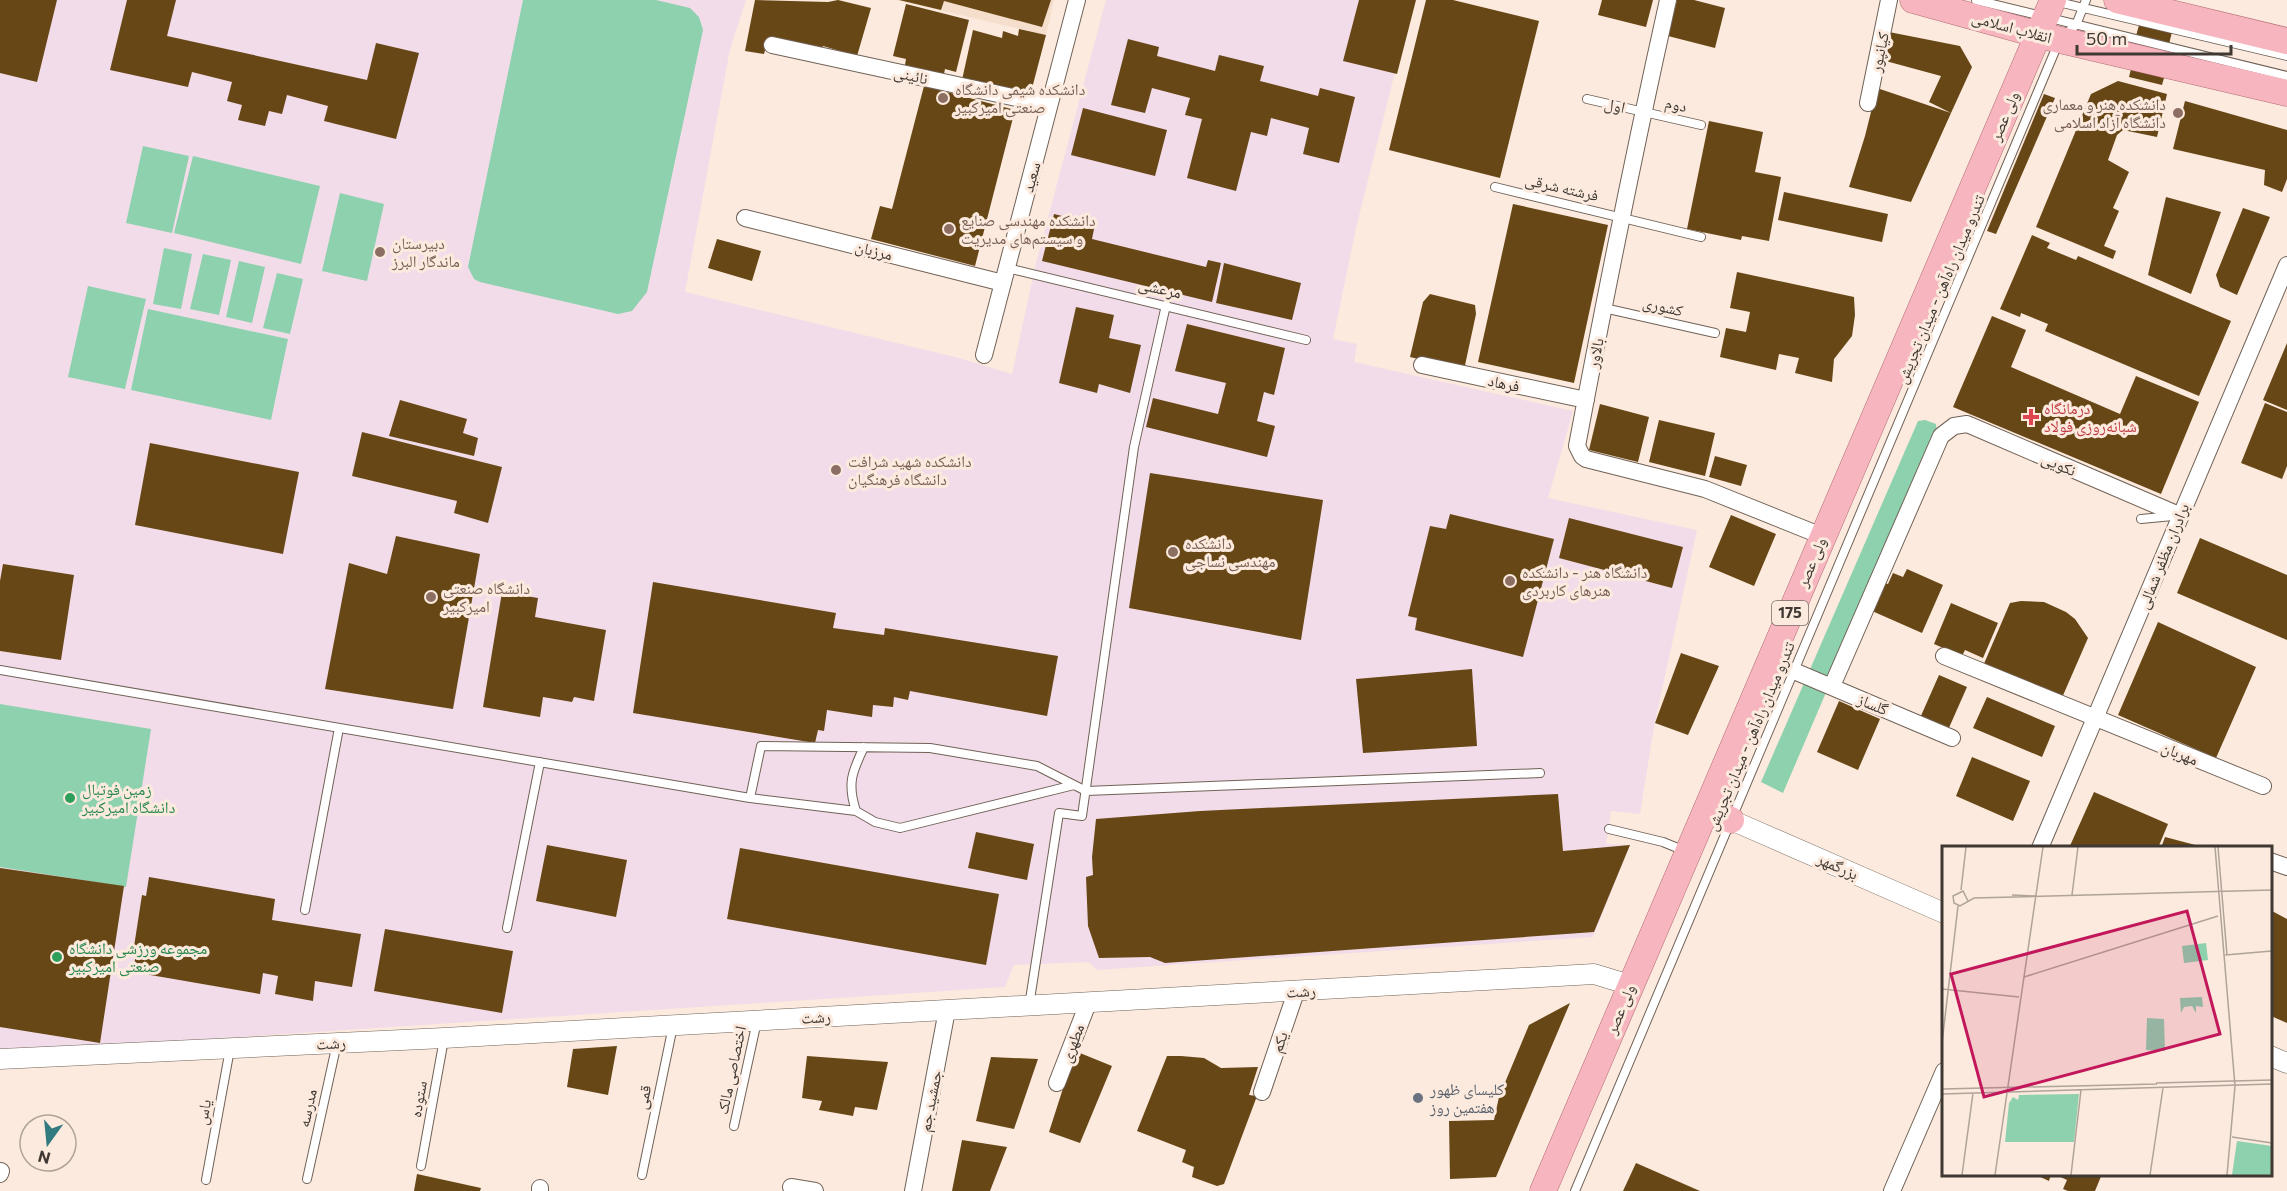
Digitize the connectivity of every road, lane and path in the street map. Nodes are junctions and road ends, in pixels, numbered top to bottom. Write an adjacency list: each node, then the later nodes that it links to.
1 (1077, 0): 16 (street, سعید)
2 (1668, 0): 17 (street, بالاور)
3 (1889, 0): 15 (street, کیانپور)
4 (1913, 0): 8 (main road, انقلاب اسلامی)
5 (1976, 0): 8 (lane)
6 (2117, 0): 9 (main road)
7 (2085, 4): 8 (lane); 8 (lane, تندرو میدان راه‌آهن - میدان تجریش); 11 (lane)
8 (2054, 17): 12 (lane); 13 (main road, انقلاب اسلامی); 35 (main road, ولی عصر / 175); 38 (lane, تندرو میدان راه‌آهن - میدان تجریش)
9 (2287, 41)
10 (772, 45): 16 (street, نائینی)
11 (2287, 56)
12 (2287, 76)
13 (2287, 93)
14 (1587, 99): 17 (lane, اول)
15 (1868, 103)
16 (1049, 105): 24 (street, سعید)
17 (1643, 112): 18 (lane, دوم); 20 (street, بالاور)
18 (1701, 125)
19 (1495, 187): 20 (lane, فرشته شرقی)
20 (1622, 217): 22 (lane, فرشته شرقی); 27 (street, بالاور)
21 (745, 218): 24 (street, مرزبان)
22 (1701, 237)
23 (2287, 265): 25 (street, برادران مظفر شمالی)
24 (1005, 275): 26 (lane, مرعشی); 30 (street, سعید)
25 (2281, 295): 33 (street, برادران مظفر شمالی)
26 (1166, 305): 29 (lane, مرعشی); 48 (lane)
27 (1604, 308): 28 (lane, کشوری); 32 (street, بالاور)
28 (1715, 333)
29 (1306, 340)
30 (984, 355)
31 (1422, 365): 32 (street, فرهاد)
32 (1586, 400): 35 (street, بالاور)
33 (2179, 515): 34 (lane); 39 (street, نکویی); 40 (street, برادران مظفر شمالی)
34 (2141, 519)
35 (1822, 536): 50 (main road, ولی عصر / 175)
36 (1944, 656): 40 (street, مهربان)
37 (0, 669): 41 (lane)
38 (1794, 671): 39 (street, گلساز); 52 (lane, تندرو میدان راه‌آهن - میدان تجریش)
39 (1832, 686): 42 (street, گلساز)
40 (2096, 718): 47 (street, مهربان); 54 (street, برادران مظفر شمالی)
41 (339, 728): 44 (lane); 58 (lane)
42 (1952, 738)
43 (864, 747): 46 (lane); 49 (lane); 51 (lane)
44 (540, 762): 49 (lane); 60 (lane)
45 (1540, 773): 48 (lane)
46 (1074, 786): 48 (lane); 51 (lane)
47 (2263, 786)
48 (1086, 791): 64 (lane)
49 (750, 798): 51 (lane)
50 (1707, 810): 52 (main road); 55 (main road, ولی عصر / 175)
51 (856, 811)
52 (1731, 820): 59 (street, بزرگمهر); 86 (lane, تندرو میدان راه‌آهن - میدان تجریش)
53 (1609, 829): 55 (lane)
54 (2041, 846)
55 (1688, 853): 61 (main road, ولی عصر / 175)
56 (2272, 861): 57 (street)
57 (2287, 867)
58 (305, 910)
59 (1942, 912)
60 (507, 928)
61 (1630, 984): 62 (street, رشت); 85 (main road, ولی عصر / 175)
62 (1296, 992): 63 (street, رشت); 76 (street, یکم)
63 (1088, 1003): 64 (street, رشت); 75 (street, مطهری)
64 (1029, 1006): 65 (street, رشت)
65 (947, 1010): 66 (street, رشت); 84 (street, جمشید جم)
66 (757, 1020): 67 (street, رشت); 77 (lane, اختصاصی مالک)
67 (674, 1025): 68 (street, رشت); 79 (lane, قمی)
68 (444, 1038): 69 (street, رشت); 78 (lane, ستوده)
69 (337, 1043): 70 (street, رشت); 80 (lane, مدرسه)
70 (230, 1048): 72 (street, رشت); 81 (lane, یاس)
71 (2272, 1056): 73 (street)
72 (0, 1059)
73 (2287, 1063)
74 (1942, 1076): 87 (street)
75 (1057, 1083)
76 (1262, 1092)
77 (734, 1126)
78 (421, 1166)
79 (642, 1175)
80 (307, 1179)
81 (206, 1180)
82 (791, 1187): 83 (street)
83 (815, 1191)
84 (913, 1191)
85 (1543, 1191)
86 (1575, 1191)
87 (1892, 1191)

